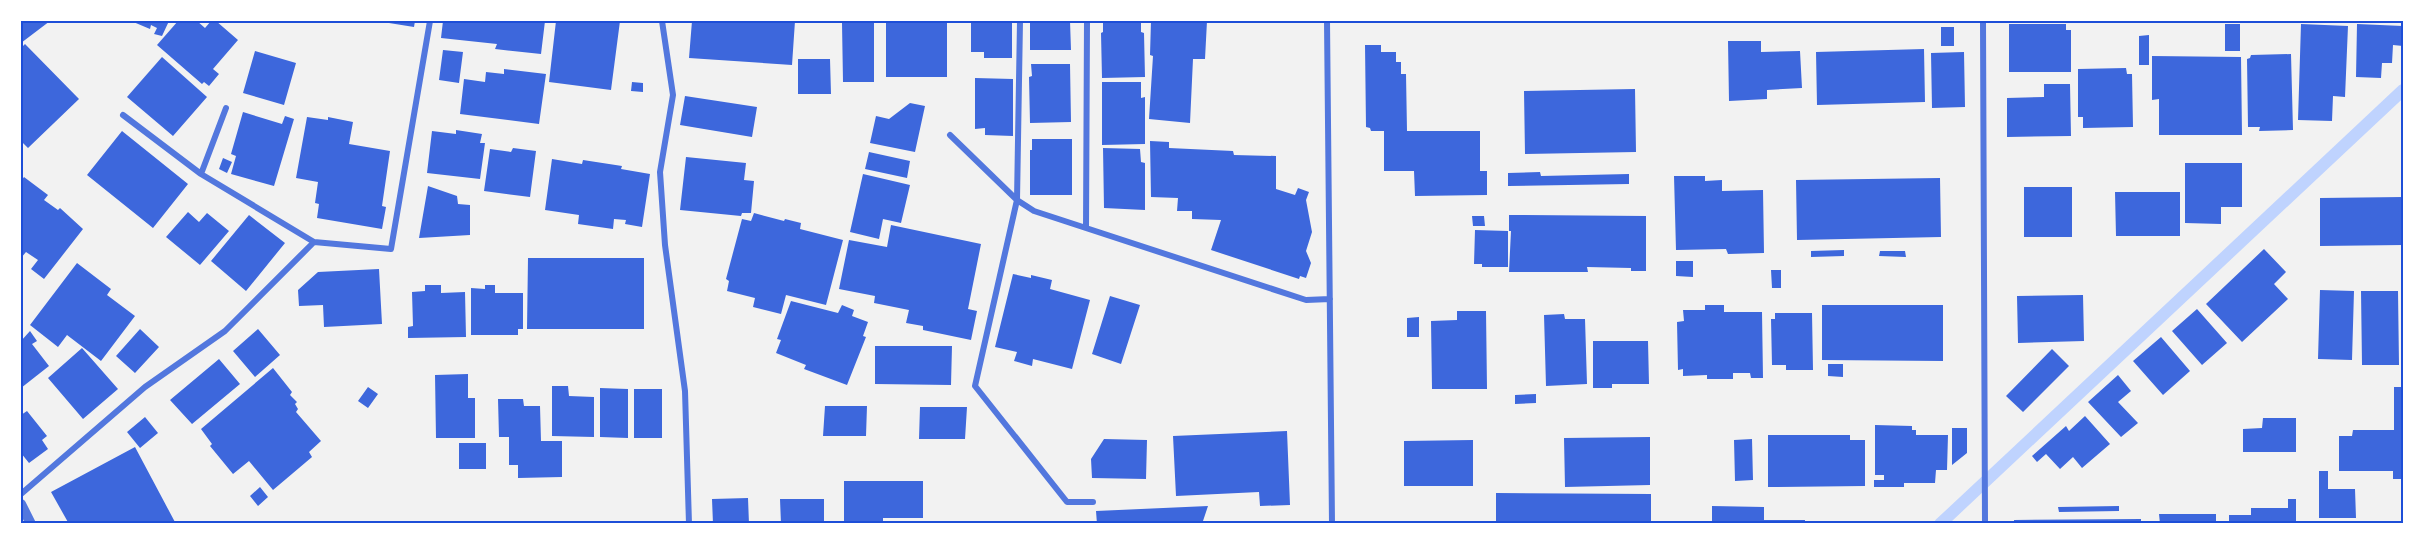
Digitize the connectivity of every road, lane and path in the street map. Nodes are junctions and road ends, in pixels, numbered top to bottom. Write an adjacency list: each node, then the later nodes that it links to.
1 (430, 21): 13 (street)
2 (662, 21): 19 (street)
3 (1020, 21): 11 (street)
4 (1087, 21): 12 (street)
5 (1327, 21): 14 (street)
6 (1983, 21): 21 (street)
7 (226, 108): 10 (street)
8 (123, 115): 10 (street)
9 (950, 135): 11 (street)
10 (201, 174): 13 (street)
11 (1017, 200): 12 (street); 16 (street)
12 (1086, 228): 14 (street)
13 (314, 242): 15 (street)
14 (1330, 299): 20 (street)
15 (21, 495)
16 (1094, 502)
17 (21, 504): 18 (street)
18 (31, 524)
19 (689, 524)
20 (1332, 524)
21 (1985, 524)

